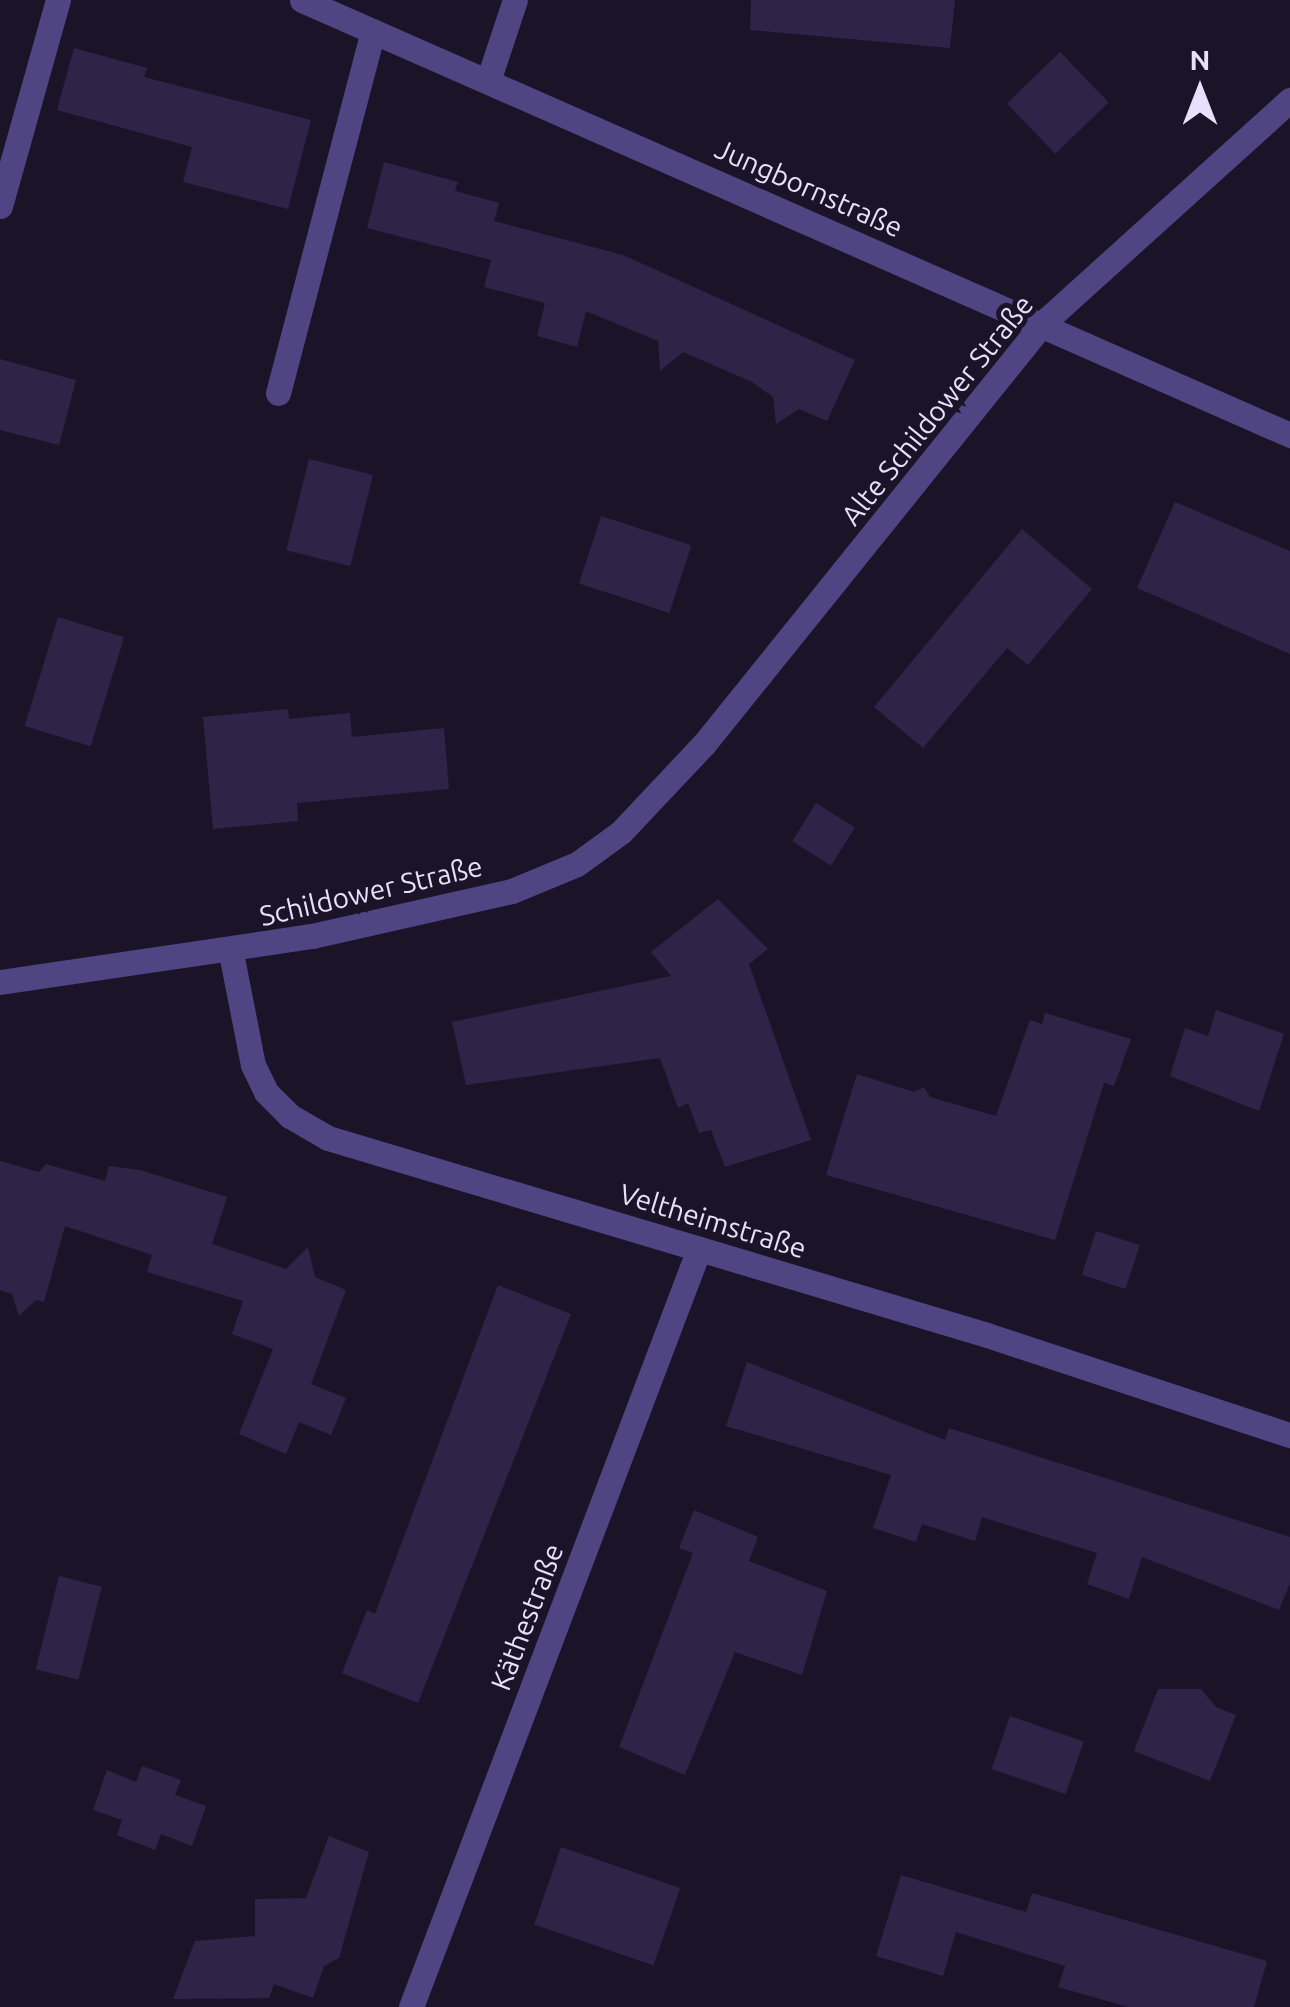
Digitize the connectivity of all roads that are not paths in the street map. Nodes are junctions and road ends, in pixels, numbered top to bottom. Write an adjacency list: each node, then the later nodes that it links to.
1 (58, 0): 7 (street)
2 (302, 0): 4 (street, Jungbornstraße)
3 (515, 0): 5 (street)
4 (373, 31): 5 (street, Jungbornstraße); 9 (street)
5 (488, 81): 8 (street, Jungbornstraße)
6 (1290, 100): 8 (street, Alte Schildower Straße)
7 (0, 206)
8 (1043, 323): 10 (street, Jungbornstraße); 11 (street, Alte Schildower Straße)
9 (278, 393)
10 (1290, 436)
11 (704, 744): 12 (street, Schildower Straße)
12 (231, 953): 13 (street, Schildower Straße); 14 (street, Veltheimstraße)
13 (0, 982)
14 (699, 1249): 15 (street, Veltheimstraße); 16 (street, Käthestraße)
15 (1290, 1436)
16 (410, 2007)

